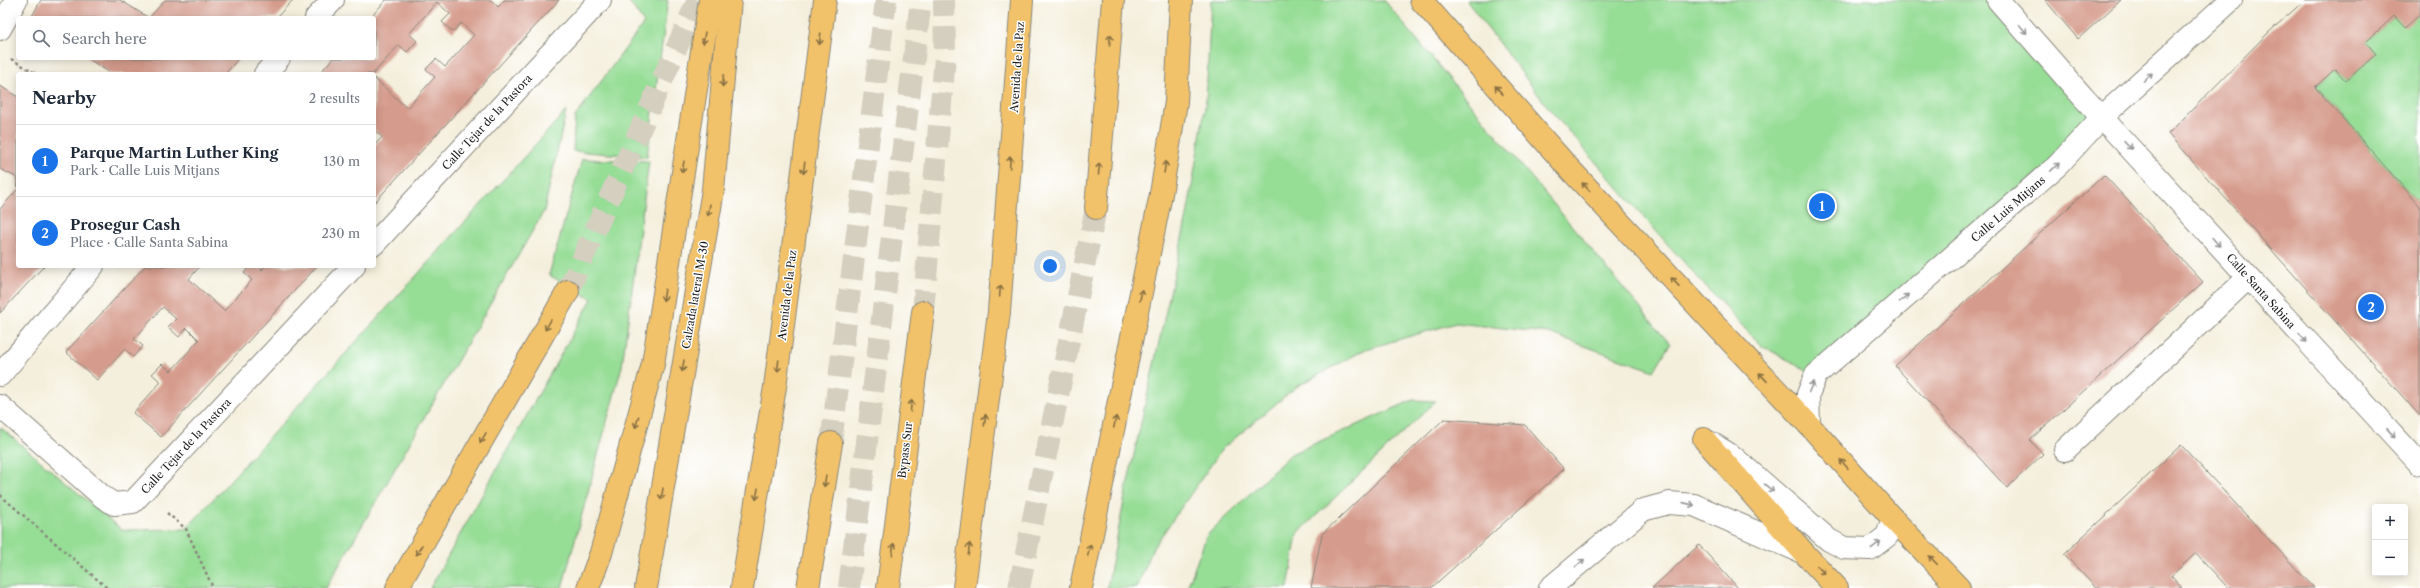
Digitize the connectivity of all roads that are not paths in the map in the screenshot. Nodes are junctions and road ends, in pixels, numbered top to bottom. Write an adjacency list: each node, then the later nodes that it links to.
1 (16, 0): 14 (street)
2 (333, 0): 13 (street)
3 (600, 0): 19 (street, Calle Tejar de la Pastora)
4 (710, 0): 35 (main road, one-way to 35)
5 (730, 0): 36 (main road, Calzada lateral M-30, one-way to 36)
6 (825, 0): 37 (main road, Avenida de la Paz, one-way to 37)
7 (1022, 0): 40 (main road, Avenida de la Paz, one-way to 7)
8 (1113, 0): 18 (main road, one-way to 8)
9 (1181, 0): 41 (main road, one-way to 9)
10 (1421, 0): 27 (main road, one-way to 10)
11 (1998, 0): 17 (street, Calle Santa Sabina, one-way to 17)
12 (2231, 0): 17 (street, Calle Luis Mitjans, one-way to 12)
13 (318, 16)
14 (0, 28)
15 (277, 60): 16 (street)
16 (267, 72)
17 (2102, 116): 22 (street, Calle Santa Sabina, one-way to 22); 27 (street, Calle Luis Mitjans, one-way to 17)
18 (1096, 208)
19 (376, 242)
20 (91, 268): 25 (street)
21 (352, 268): 26 (street, Calle Tejar de la Pastora)
22 (2248, 278): 30 (street); 31 (street, Calle Santa Sabina, one-way to 31)
23 (568, 291): 34 (main road, one-way to 34)
24 (923, 312): 39 (main road, Bypass Sur, one-way to 24)
25 (0, 375)
26 (0, 406)
27 (1809, 426): 32 (main road, one-way to 27)
28 (1704, 439): 32 (street, one-way to 32); 33 (main road)
29 (831, 443): 38 (main road, one-way to 38)
30 (2065, 450)
31 (2420, 464)
32 (1893, 519): 44 (main road, one-way to 32)
33 (1804, 553): 42 (street, one-way to 33); 43 (main road, one-way to 43)
34 (397, 588)
35 (588, 588)
36 (646, 588)
37 (742, 588)
38 (808, 588)
39 (888, 588)
40 (964, 588)
41 (1081, 588)
42 (1550, 588)
43 (1837, 588)
44 (1960, 588)

